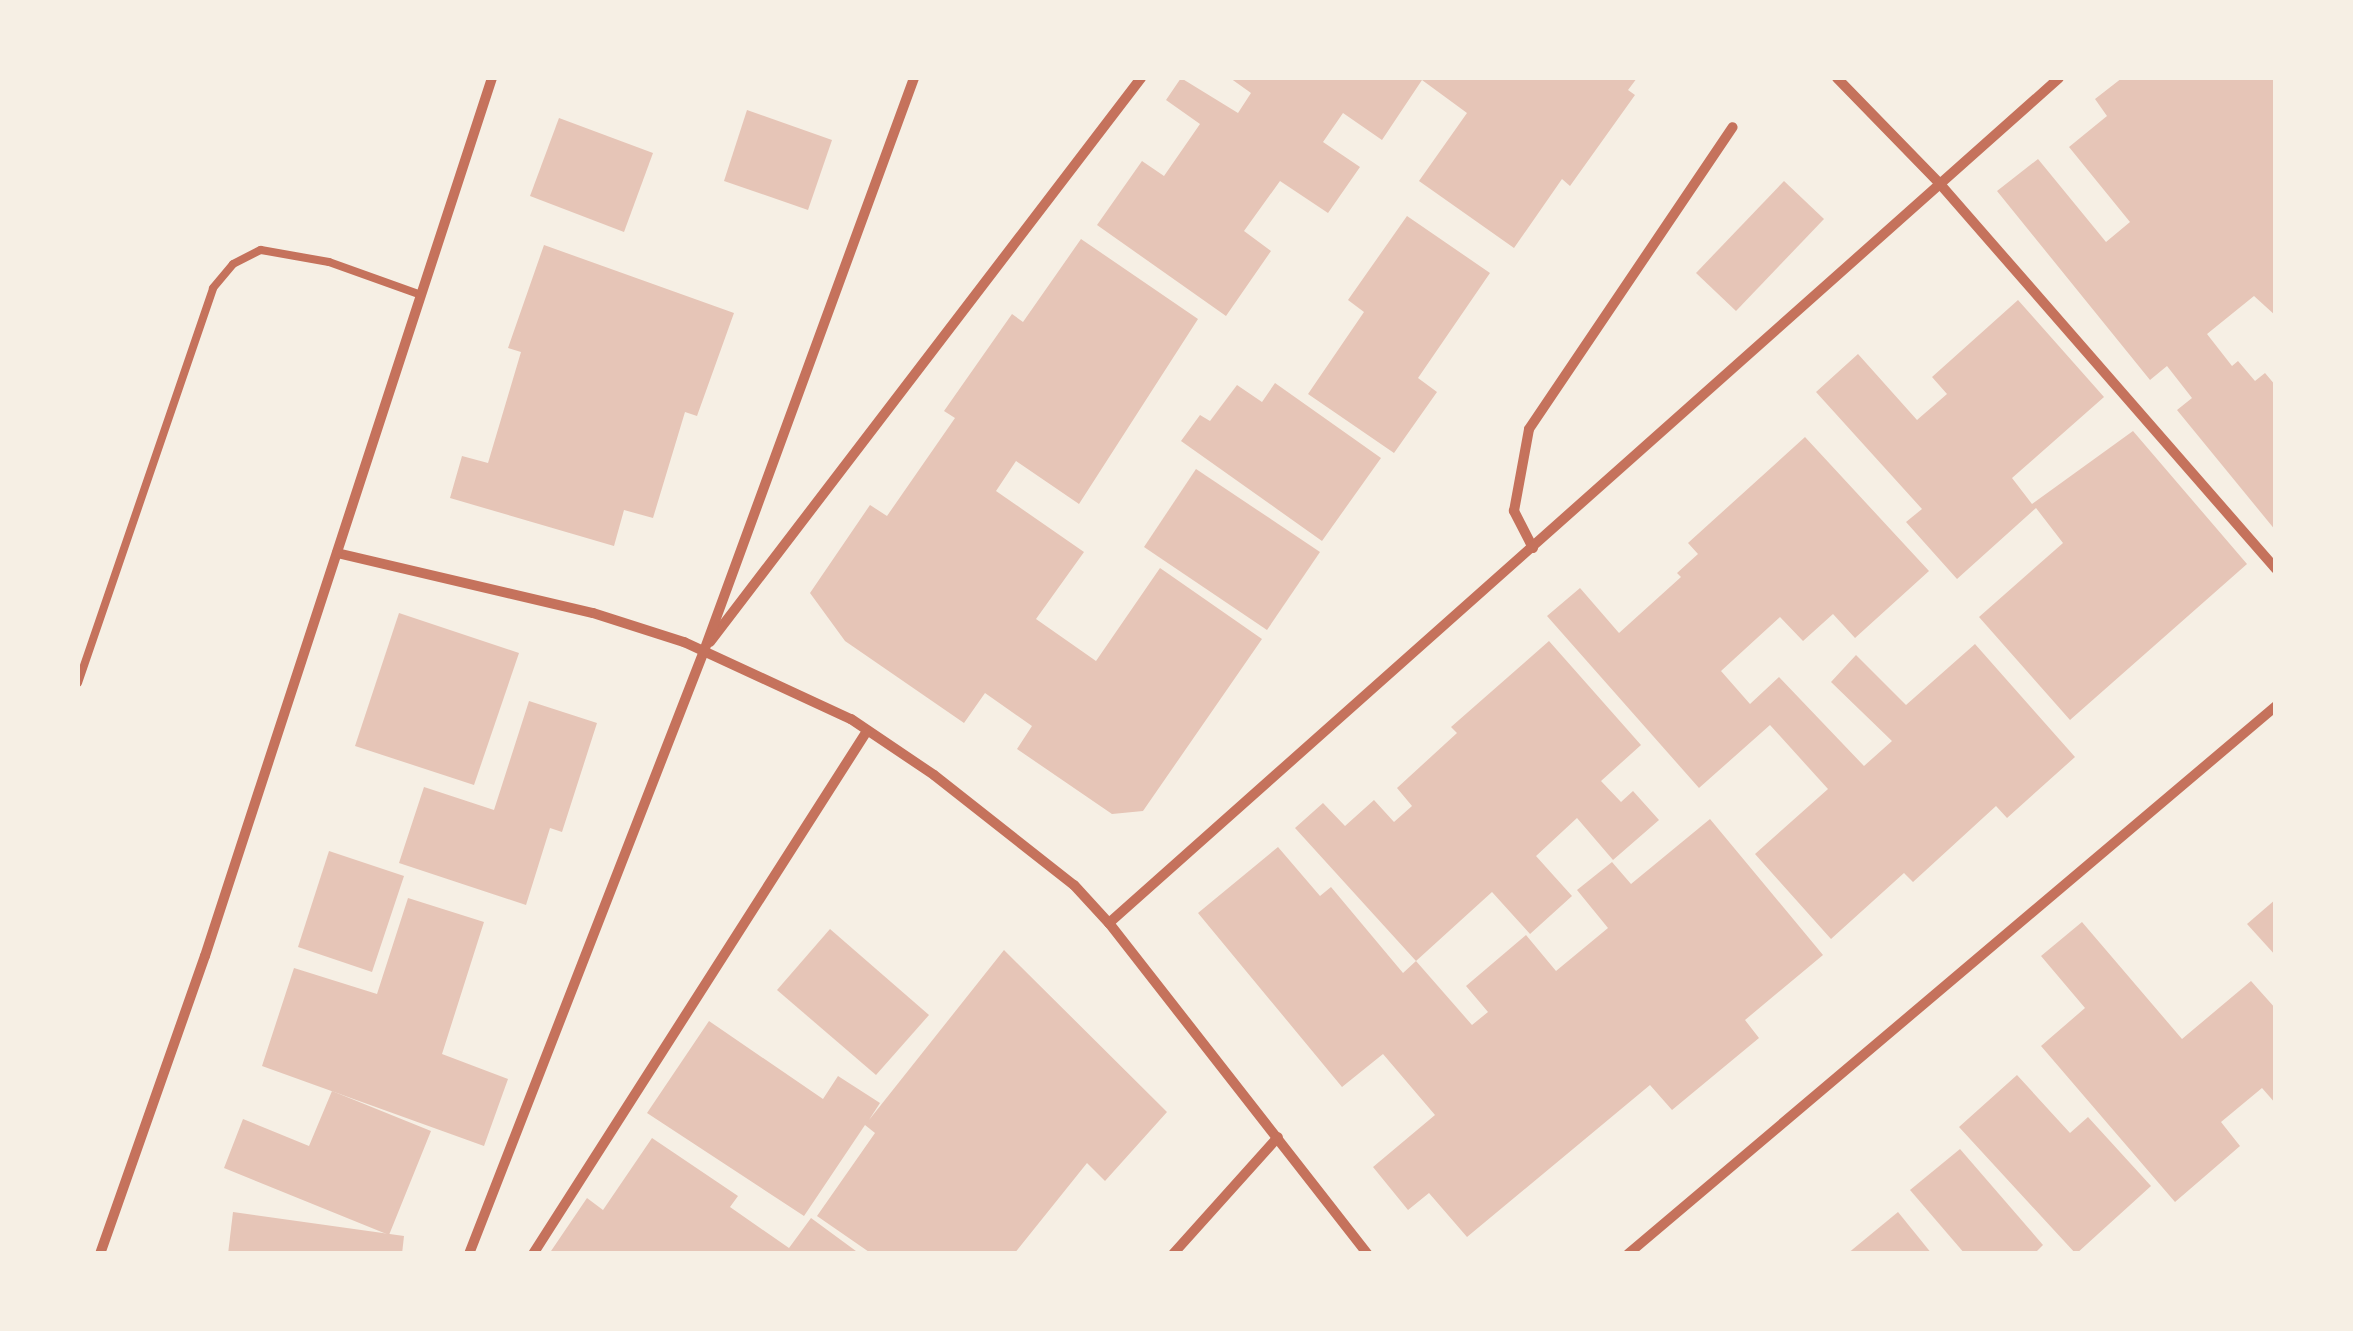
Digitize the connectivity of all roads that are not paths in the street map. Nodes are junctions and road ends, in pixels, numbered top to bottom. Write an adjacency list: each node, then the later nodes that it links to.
1 (492, 78): 8 (street)
2 (914, 78): 12 (street)
3 (1140, 78): 12 (street)
4 (1837, 78): 7 (street)
5 (2059, 78): 7 (street)
6 (1733, 126): 9 (street)
7 (1940, 184): 9 (street); 11 (street)
8 (421, 295): 10 (street); 13 (lane)
9 (1533, 548): 16 (street)
10 (337, 554): 12 (street); 18 (street)
11 (2276, 569)
12 (704, 651): 15 (street); 19 (street)
13 (78, 683)
14 (2276, 706): 23 (street)
15 (867, 731): 16 (street); 20 (street)
16 (1109, 923): 17 (street)
17 (1278, 1137): 21 (street); 22 (street)
18 (100, 1254)
19 (469, 1254)
20 (533, 1254)
21 (1173, 1254)
22 (1368, 1254)
23 (1628, 1254)

